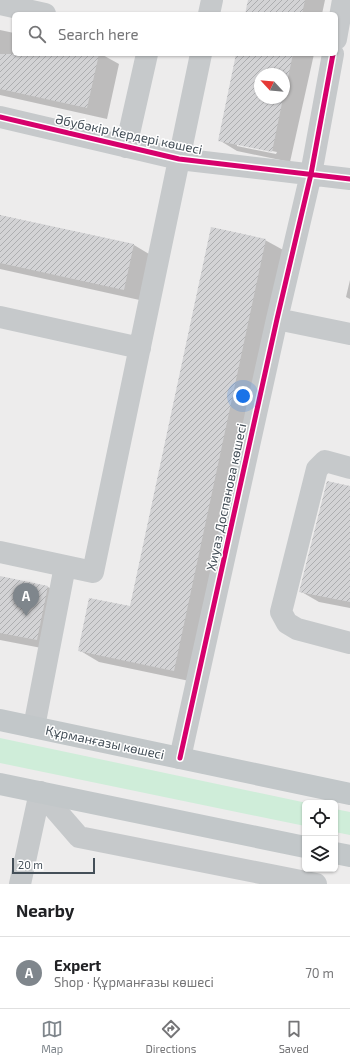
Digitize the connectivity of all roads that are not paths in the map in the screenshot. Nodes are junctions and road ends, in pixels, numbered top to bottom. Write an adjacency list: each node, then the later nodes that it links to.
1 (212, 0): 5 (street)
2 (343, 0): 6 (street)
3 (0, 4): 4 (street)
4 (36, 12)
5 (209, 12)
6 (338, 28)
7 (147, 56): 11 (street)
8 (201, 56): 12 (street)
9 (333, 56): 13 (street, Хиуаз Доспанова көшесі)
10 (0, 117): 11 (street, Әбубәкір Кердері көшесі)
11 (126, 147): 12 (street, Әбубәкір Кердері көшесі)
12 (179, 159): 13 (street, Әбубәкір Кердері көшесі); 18 (street)
13 (311, 174): 14 (street, Әбубәкір Кердері көшесі); 16 (street, Хиуаз Доспанова көшесі)
14 (350, 179)
15 (0, 317): 18 (street)
16 (277, 320): 17 (street); 25 (street, Хиуаз Доспанова көшесі)
17 (350, 334)
18 (140, 348): 21 (street)
19 (350, 468): 22 (street)
20 (0, 552): 21 (street)
21 (65, 566): 24 (street)
22 (350, 643)
23 (0, 720): 24 (main road, Құрманғазы көшесі)
24 (34, 727): 25 (main road, Құрманғазы көшесі)
25 (180, 758): 28 (main road, Құрманғазы көшесі)
26 (0, 784): 27 (main road)
27 (40, 792): 29 (main road); 32 (street); 33 (street)
28 (350, 794)
29 (302, 846)
30 (338, 854): 31 (main road)
31 (350, 856)
32 (20, 884)
33 (316, 884)

